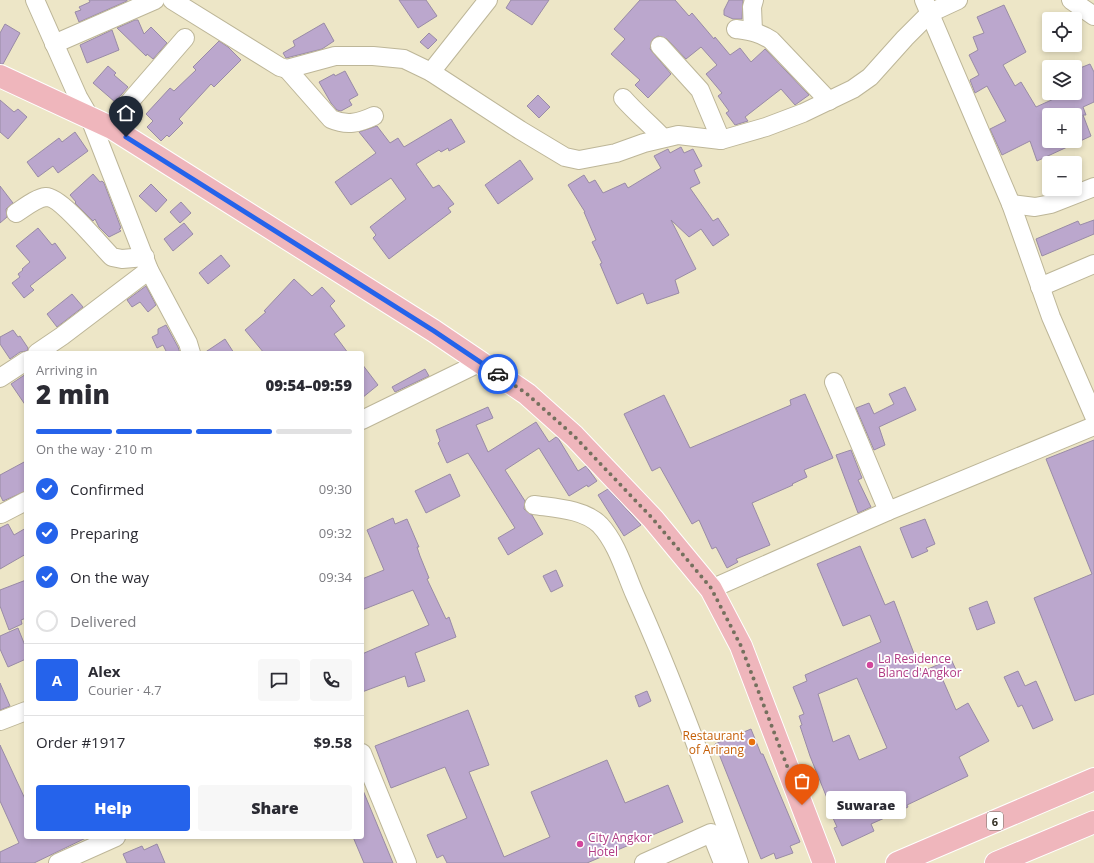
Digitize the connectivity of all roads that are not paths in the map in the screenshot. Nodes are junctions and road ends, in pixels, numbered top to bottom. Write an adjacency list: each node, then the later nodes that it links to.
1 (35, 0): 11 (street)
2 (155, 0): 11 (street)
3 (172, 0): 13 (street)
4 (488, 0): 14 (street)
5 (754, 0): 17 (street)
6 (958, 0): 8 (street)
7 (1071, 0): 9 (street)
8 (927, 7): 17 (street); 24 (street)
9 (1094, 16)
10 (185, 38): 20 (street)
11 (54, 44): 18 (street)
12 (660, 46): 22 (street)
13 (287, 69): 14 (street); 19 (street)
14 (431, 72): 21 (street)
15 (0, 76): 18 (highway)
16 (624, 98): 21 (street)
17 (829, 101): 22 (street)
18 (89, 116): 20 (highway); 26 (street)
19 (374, 116)
20 (112, 128): 32 (highway)
21 (663, 138): 22 (street)
22 (721, 140)
23 (1094, 187): 24 (street)
24 (1011, 204): 28 (street)
25 (16, 214): 26 (street)
26 (147, 264): 29 (street); 30 (street)
27 (1094, 264): 28 (street)
28 (1040, 287): 35 (street)
29 (40, 351)
30 (190, 351)
31 (24, 361): 33 (street)
32 (481, 362): 36 (street); 42 (highway)
33 (0, 378)
34 (834, 382): 40 (street)
35 (1094, 416)
36 (364, 419)
37 (1094, 426): 40 (street)
38 (24, 502): 41 (street)
39 (534, 505): 53 (street)
40 (888, 511): 42 (street)
41 (1, 514)
42 (711, 588): 54 (highway)
43 (24, 713): 44 (street)
44 (0, 721)
45 (364, 758): 50 (street)
46 (1094, 779): 55 (highway, 6)
47 (1094, 822): 56 (highway)
48 (112, 839): 49 (street)
49 (58, 863)
50 (407, 863)
51 (644, 863): 52 (street)
52 (723, 863)
53 (739, 863)
54 (824, 863)
55 (897, 863)
56 (996, 863)

